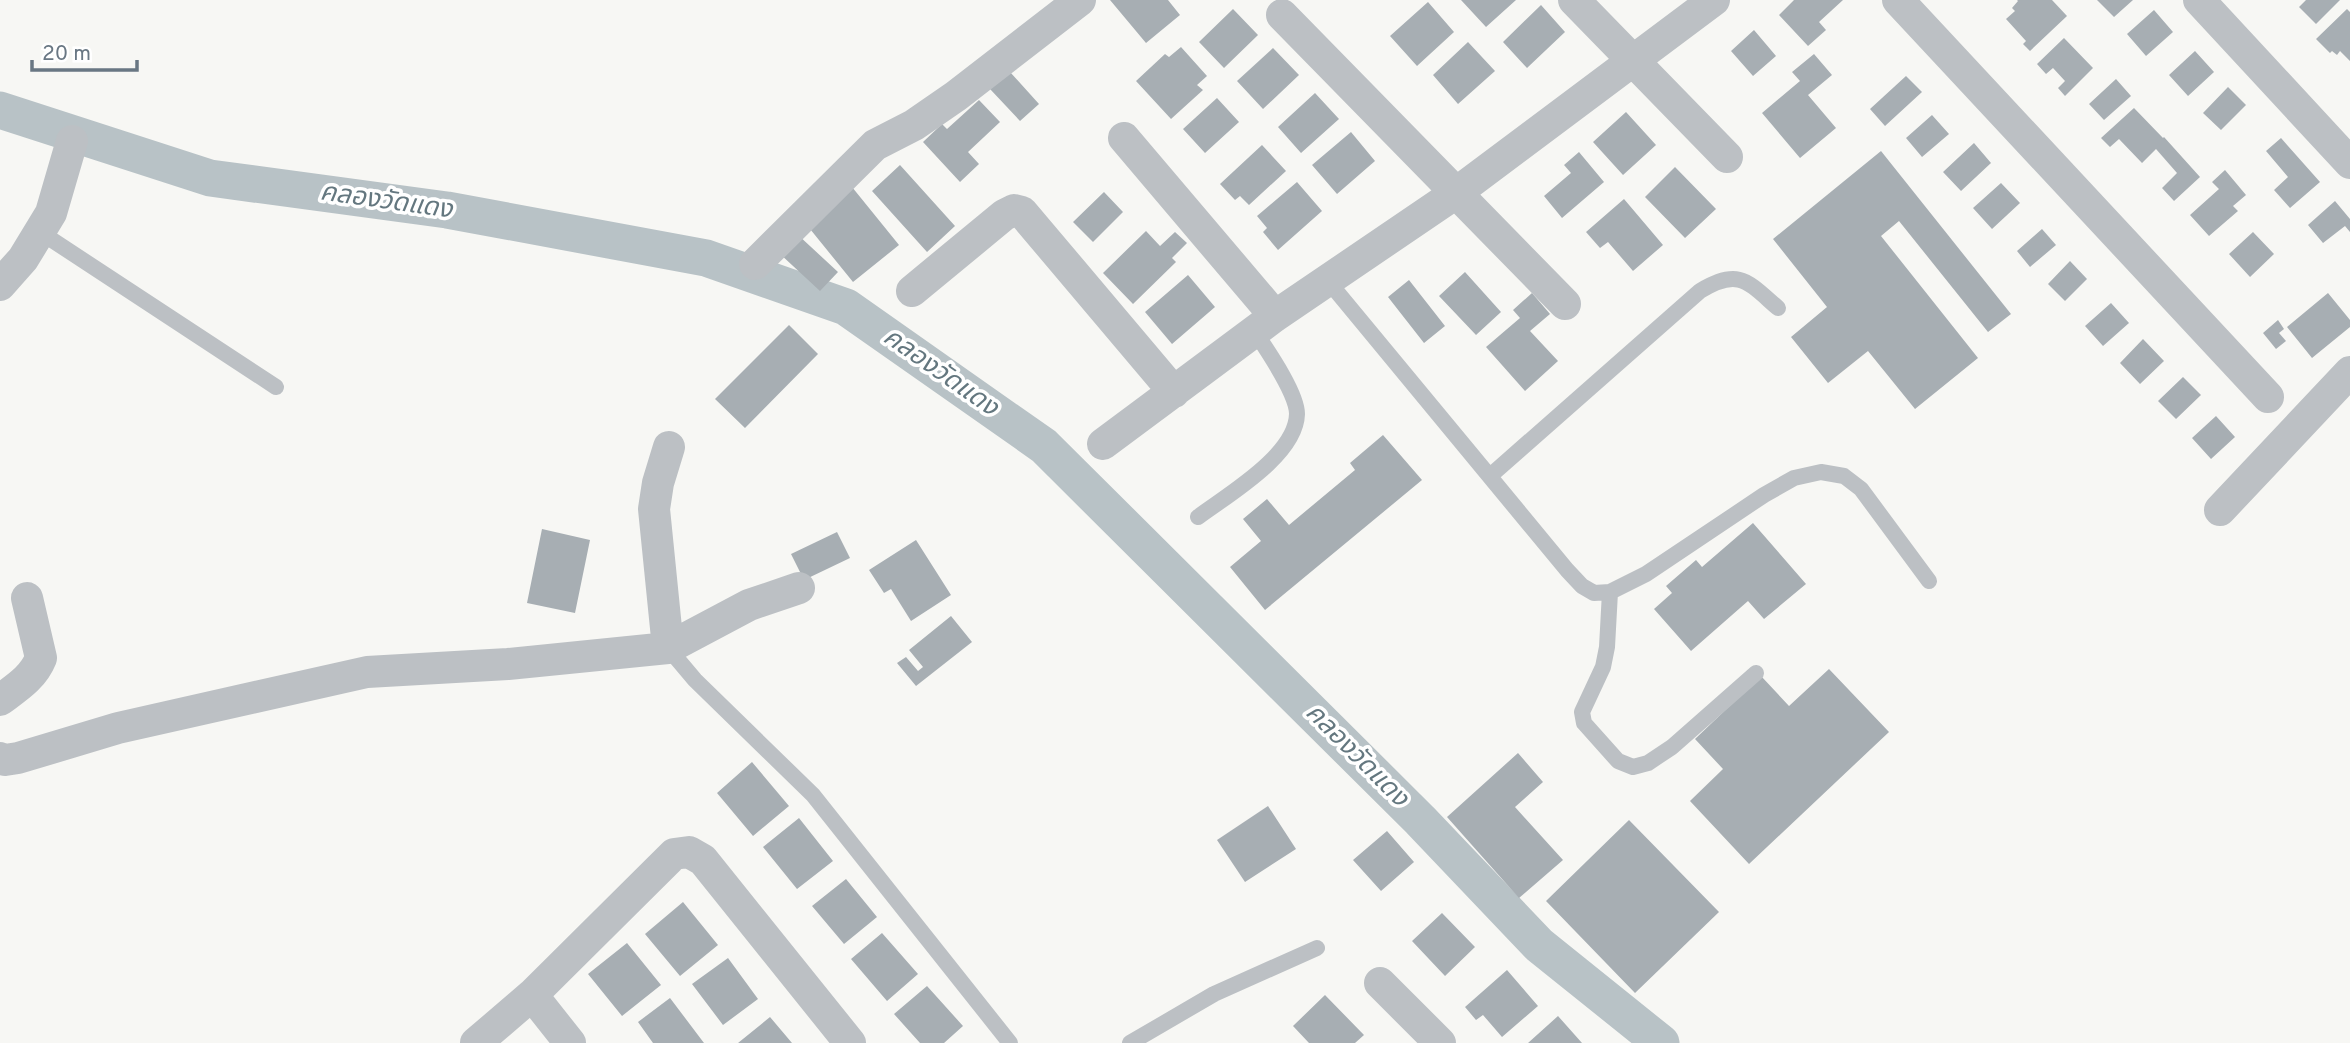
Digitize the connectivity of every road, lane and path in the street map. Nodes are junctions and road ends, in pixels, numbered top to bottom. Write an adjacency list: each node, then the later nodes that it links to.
1 (1080, 0): 14 (street)
2 (1574, 0): 7 (street)
3 (1714, 0): 7 (street)
4 (1898, 0): 24 (street)
5 (2199, 0): 11 (street)
6 (1282, 15): 12 (street)
7 (1633, 60): 10 (street); 12 (street)
8 (1124, 138): 20 (street)
9 (72, 141): 13 (street)
10 (1727, 157)
11 (2350, 163)
12 (1456, 193): 15 (street); 18 (street)
13 (40, 232): 16 (street); 22 (lane)
14 (755, 264)
15 (1328, 281): 20 (street); 27 (lane)
16 (0, 285)
17 (912, 291): 23 (street)
18 (1565, 304)
19 (1778, 308): 27 (lane)
20 (1265, 324): 23 (street); 29 (lane)
21 (2350, 372): 28 (street)
22 (276, 387)
23 (1174, 392): 25 (street)
24 (2268, 397)
25 (1103, 444)
26 (669, 447): 34 (street)
27 (1490, 476): 32 (lane)
28 (2220, 510)
29 (1198, 517)
30 (1928, 581): 32 (lane)
31 (799, 588): 34 (street)
32 (1610, 592): 35 (lane)
33 (27, 598): 36 (street)
34 (668, 648): 37 (street); 44 (lane)
35 (1756, 673)
36 (0, 701)
37 (0, 758)
38 (1317, 948): 45 (lane)
39 (1380, 983): 46 (street)
40 (532, 995): 41 (street); 42 (street); 43 (street)
41 (476, 1043)
42 (570, 1043)
43 (850, 1043)
44 (1010, 1043)
45 (1130, 1043)
46 (1440, 1043)

